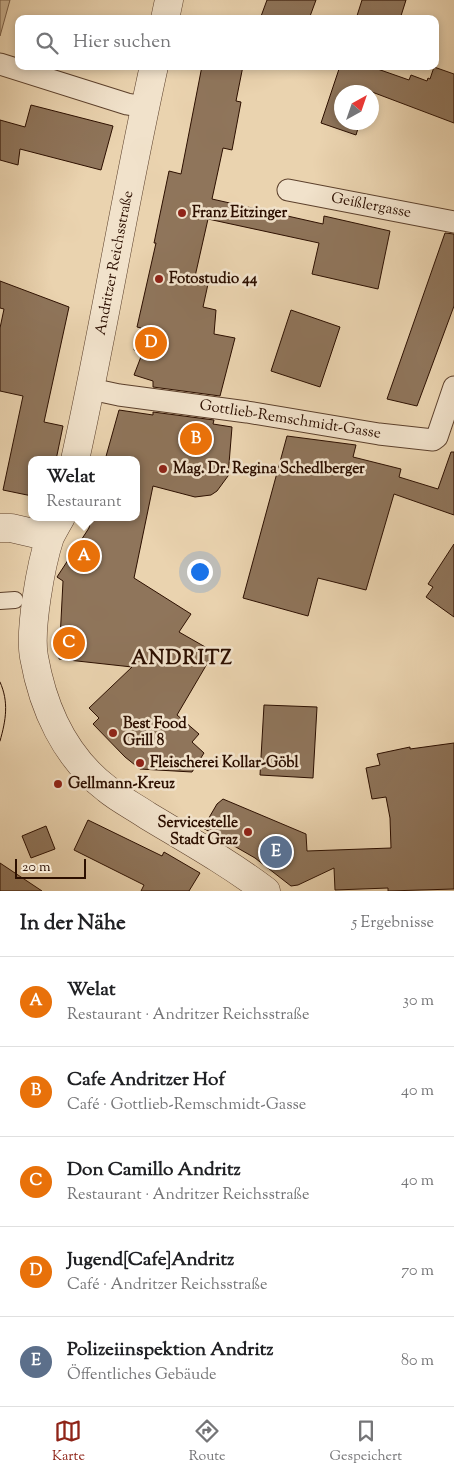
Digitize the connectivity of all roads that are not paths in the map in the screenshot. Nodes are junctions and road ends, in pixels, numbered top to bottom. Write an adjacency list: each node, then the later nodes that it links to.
1 (169, 0): 2 (street)
2 (166, 15)
3 (0, 64): 4 (street)
4 (15, 69)
5 (19, 70): 7 (street)
6 (153, 70): 7 (street, Andritzer Reichsstraße)
7 (145, 107): 11 (street, Andritzer Reichsstraße)
8 (288, 190): 9 (street, Geißlergasse)
9 (454, 222)
10 (454, 387): 11 (street, Gottlieb-Remschmidt-Gasse)
11 (91, 389): 12 (street, Andritzer Reichsstraße)
12 (76, 456)
13 (56, 527): 14 (street); 15 (street)
14 (0, 528)
15 (266, 891)

